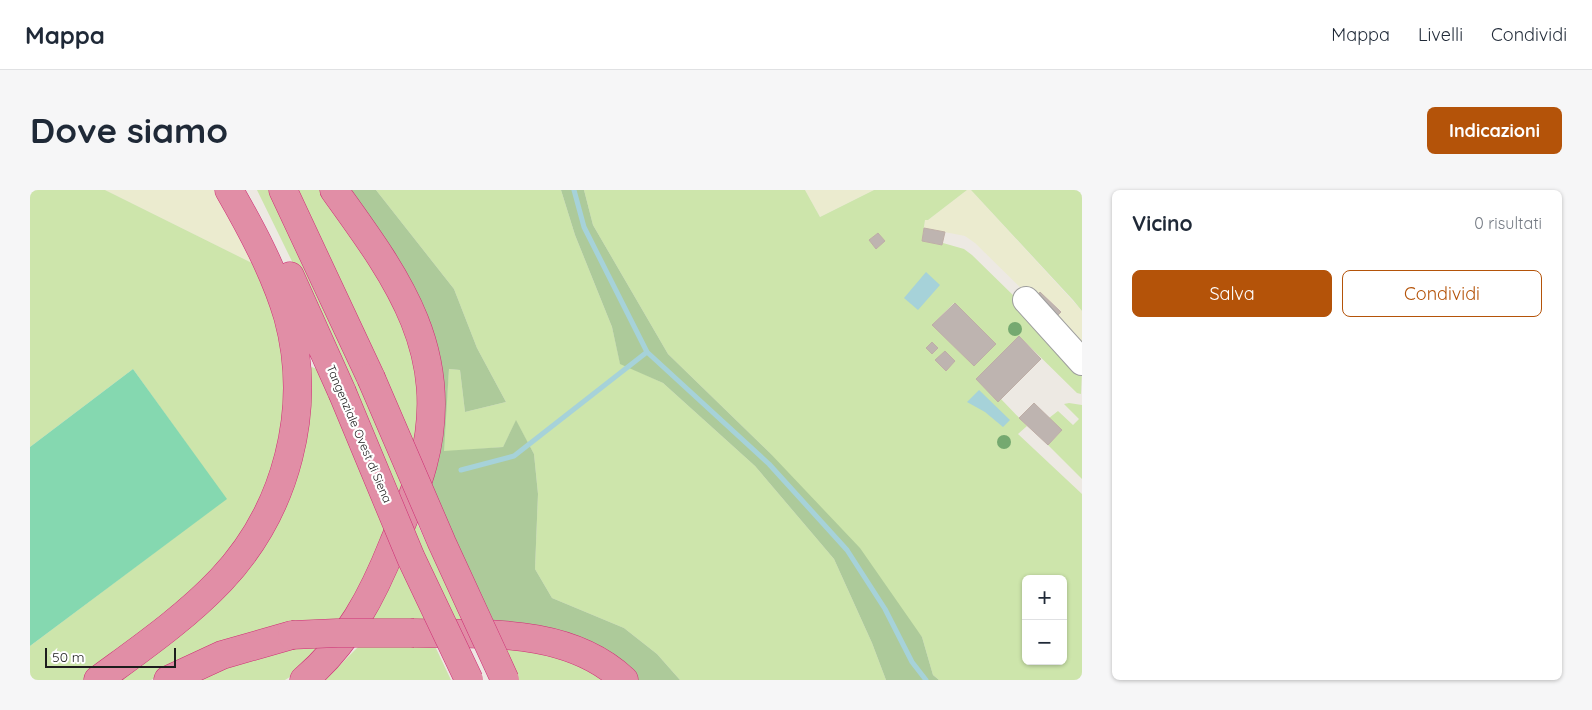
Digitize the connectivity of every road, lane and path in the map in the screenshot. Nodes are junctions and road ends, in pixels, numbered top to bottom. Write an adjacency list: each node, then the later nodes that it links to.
1 (229, 190): 7 (highway)
2 (247, 190): 10 (highway, Tangenziale Ovest di Siena, bridge)
3 (283, 190): 11 (highway, bridge)
4 (334, 190): 9 (highway)
5 (1026, 300): 6 (lane)
6 (1082, 362)
7 (98, 680)
8 (168, 680): 12 (highway, bridge)
9 (304, 680)
10 (469, 680)
11 (505, 680)
12 (624, 680)

